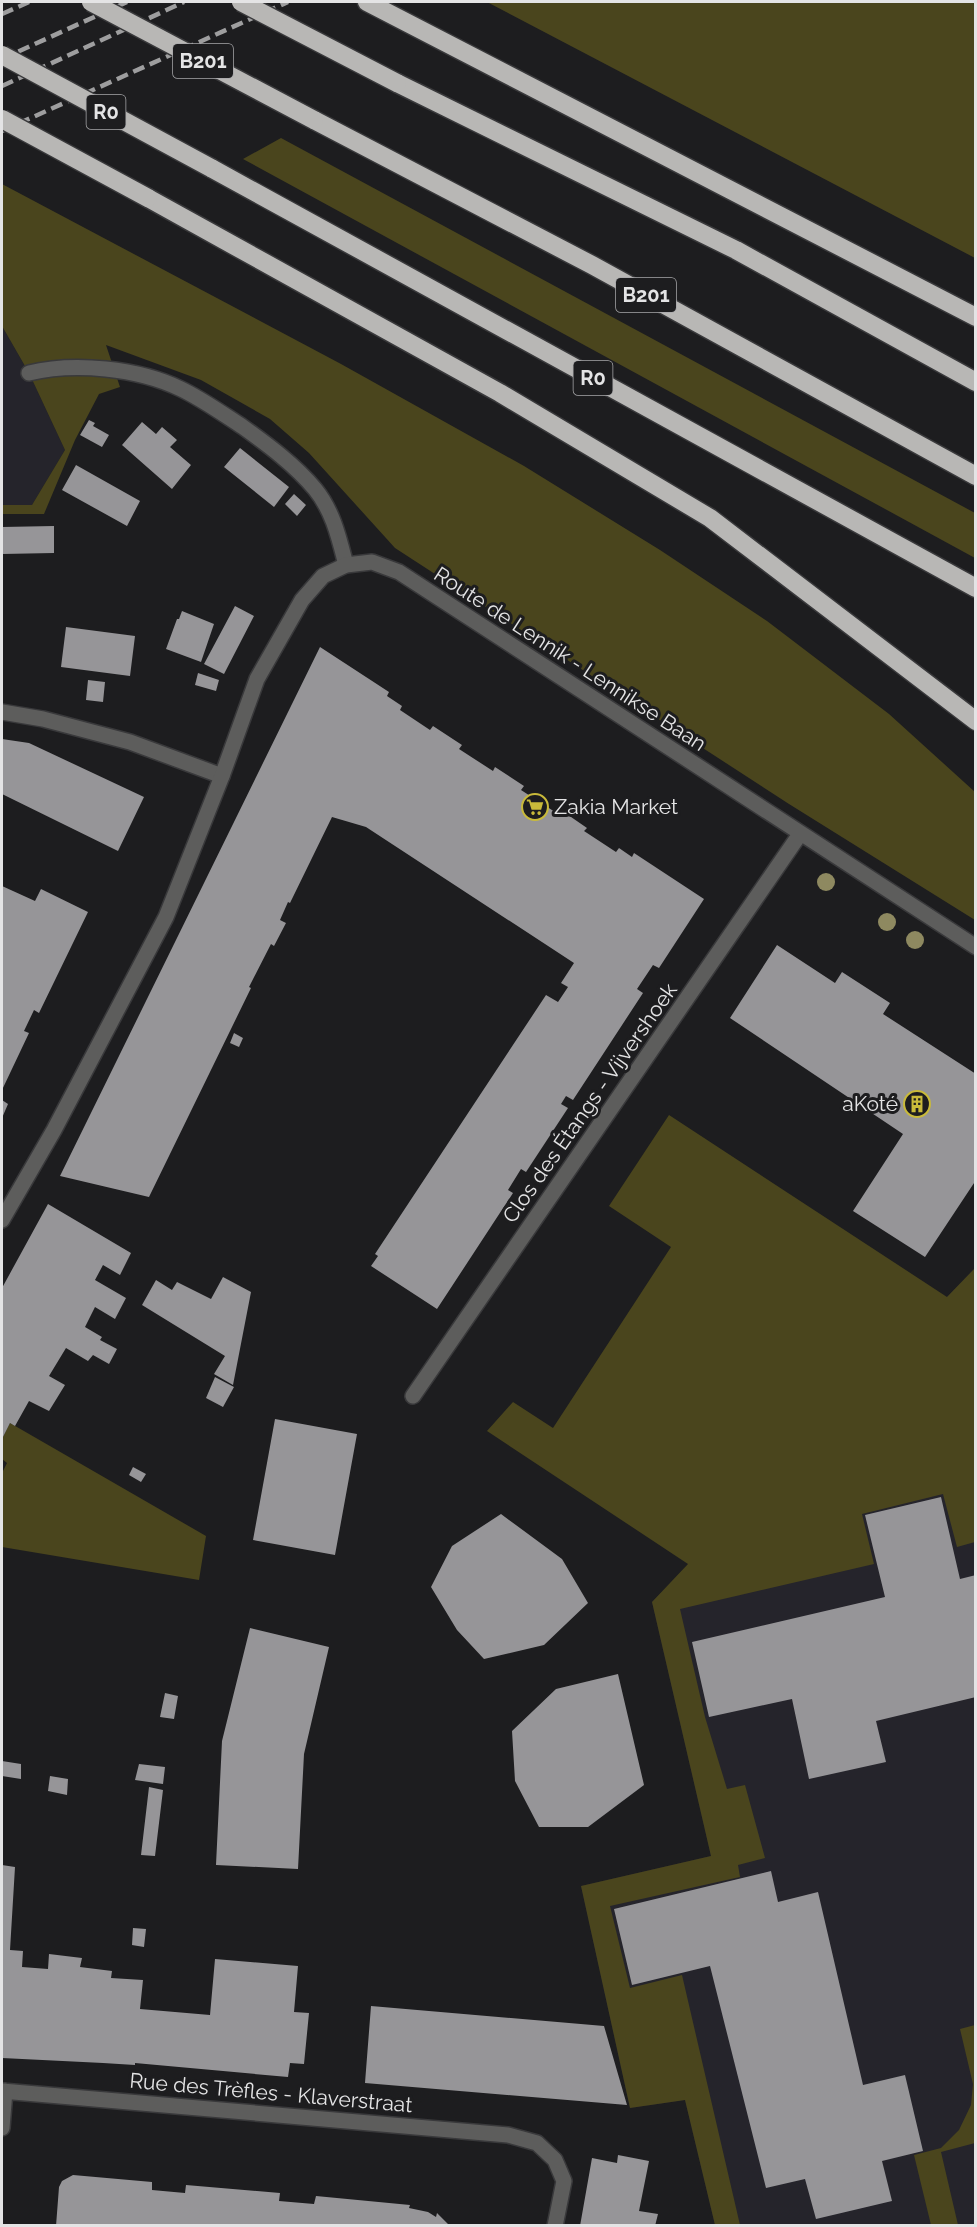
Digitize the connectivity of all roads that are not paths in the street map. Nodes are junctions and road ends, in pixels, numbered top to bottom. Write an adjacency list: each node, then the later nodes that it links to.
1 (91, 2): 9 (highway, B201, bridge)
2 (241, 2): 8 (highway, bridge)
3 (367, 2): 6 (highway)
4 (2, 55): 11 (highway, R0, bridge)
5 (2, 118): 13 (highway, bridge)
6 (975, 317)
7 (29, 373): 10 (street)
8 (975, 382)
9 (975, 476)
10 (346, 565): 14 (street, Route de Lennik - Lennikse Baan); 15 (street, Route de Lennik - Lennikse Baan)
11 (975, 588)
12 (2, 712): 14 (street)
13 (975, 721)
14 (222, 776): 17 (street, Route de Lennik - Lennikse Baan)
15 (800, 834): 16 (street, Route de Lennik - Lennikse Baan); 18 (street, Clos des Étangs - Vijvershoek)
16 (975, 947)
17 (2, 1220)
18 (413, 1396)
19 (3, 2091): 20 (street); 21 (street, Rue des Trèfles - Klaverstraat)
20 (2, 2128)
21 (555, 2226)

